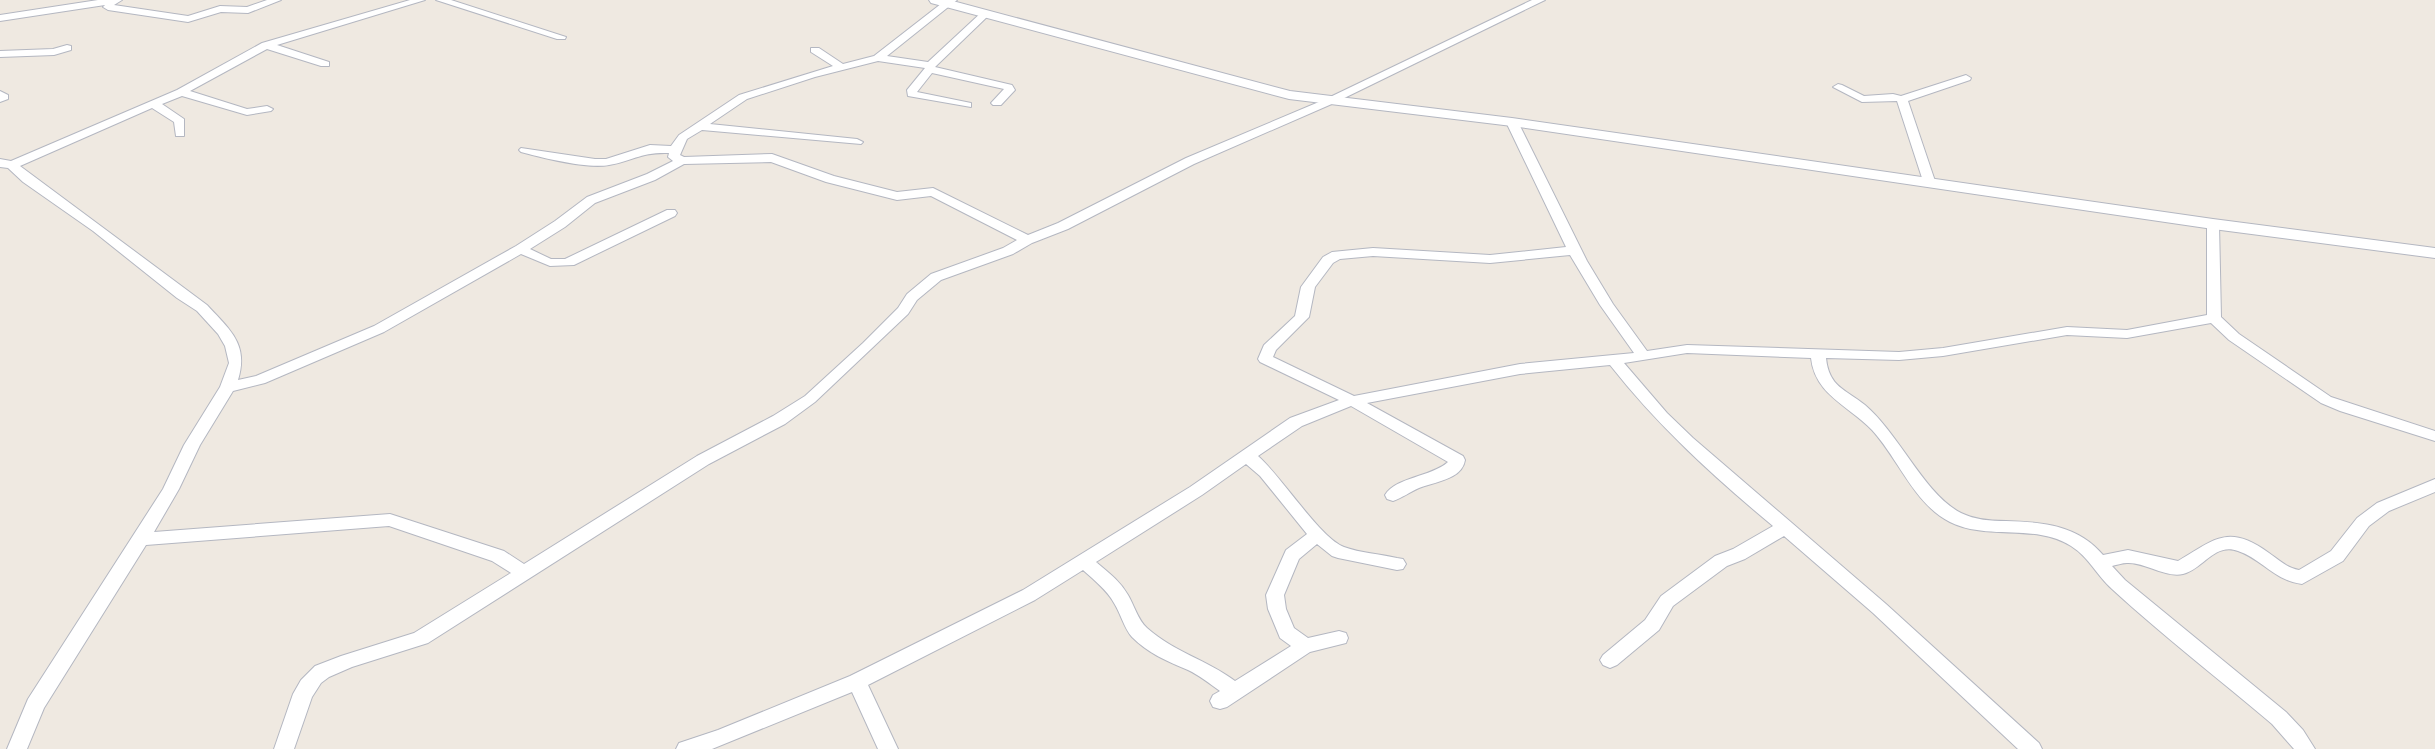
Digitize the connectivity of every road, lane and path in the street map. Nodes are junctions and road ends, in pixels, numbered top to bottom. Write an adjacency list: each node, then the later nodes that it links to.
1 (114, 0): 2 (street); 8 (street)
2 (276, 0)
3 (420, 0): 10 (street)
4 (441, 0): 9 (street)
5 (1540, 0): 24 (street)
6 (944, 1): 7 (street); 14 (street)
7 (986, 14): 17 (street); 24 (street)
8 (0, 18)
9 (561, 37)
10 (266, 45): 15 (street); 20 (street)
11 (67, 48): 13 (street)
12 (815, 50): 16 (street)
13 (0, 54)
14 (878, 58): 16 (street); 17 (street)
15 (325, 64)
16 (843, 68): 30 (street)
17 (930, 68): 25 (street); 27 (street)
18 (1966, 78): 23 (street)
19 (1838, 87): 23 (street)
20 (181, 92): 26 (street); 28 (street)
21 (0, 94): 22 (street)
22 (0, 99)
23 (1902, 99): 36 (street)
24 (1330, 101): 29 (street); 39 (street)
25 (997, 103)
26 (152, 105): 31 (street); 35 (street)
27 (967, 106)
28 (267, 109)
29 (1512, 122): 36 (street); 41 (street)
30 (698, 126): 32 (street); 34 (street)
31 (180, 134)
32 (857, 142)
33 (525, 150): 34 (street)
34 (678, 156): 39 (street); 40 (street)
35 (7, 168): 47 (street)
36 (1929, 181): 38 (street)
37 (671, 213): 40 (street)
38 (2213, 224): 42 (street); 43 (street)
39 (1027, 240): 59 (street)
40 (521, 248): 47 (street)
41 (1576, 250): 44 (street); 48 (street)
42 (2435, 252)
43 (2214, 318): 45 (street); 49 (street)
44 (1643, 355): 45 (street); 46 (street)
45 (1818, 355): 57 (street)
46 (1614, 360): 48 (street); 53 (street)
47 (228, 387): 55 (street)
48 (1351, 401): 50 (street); 52 (street)
49 (2435, 436)
50 (1247, 456): 54 (street); 56 (street)
51 (2435, 485): 57 (street)
52 (1393, 495)
53 (1786, 528): 62 (street); 68 (street)
54 (1317, 535): 58 (street); 61 (street)
55 (141, 540): 59 (street); 64 (street)
56 (1084, 561): 61 (street); 63 (street)
57 (2098, 563): 69 (street)
58 (1396, 564)
59 (525, 573): 65 (street)
60 (1340, 638): 61 (street)
61 (1305, 646)
62 (1610, 660)
63 (858, 682): 66 (street); 67 (street)
64 (17, 749)
65 (284, 749)
66 (686, 749)
67 (888, 749)
68 (2032, 749)
69 (2305, 749)

